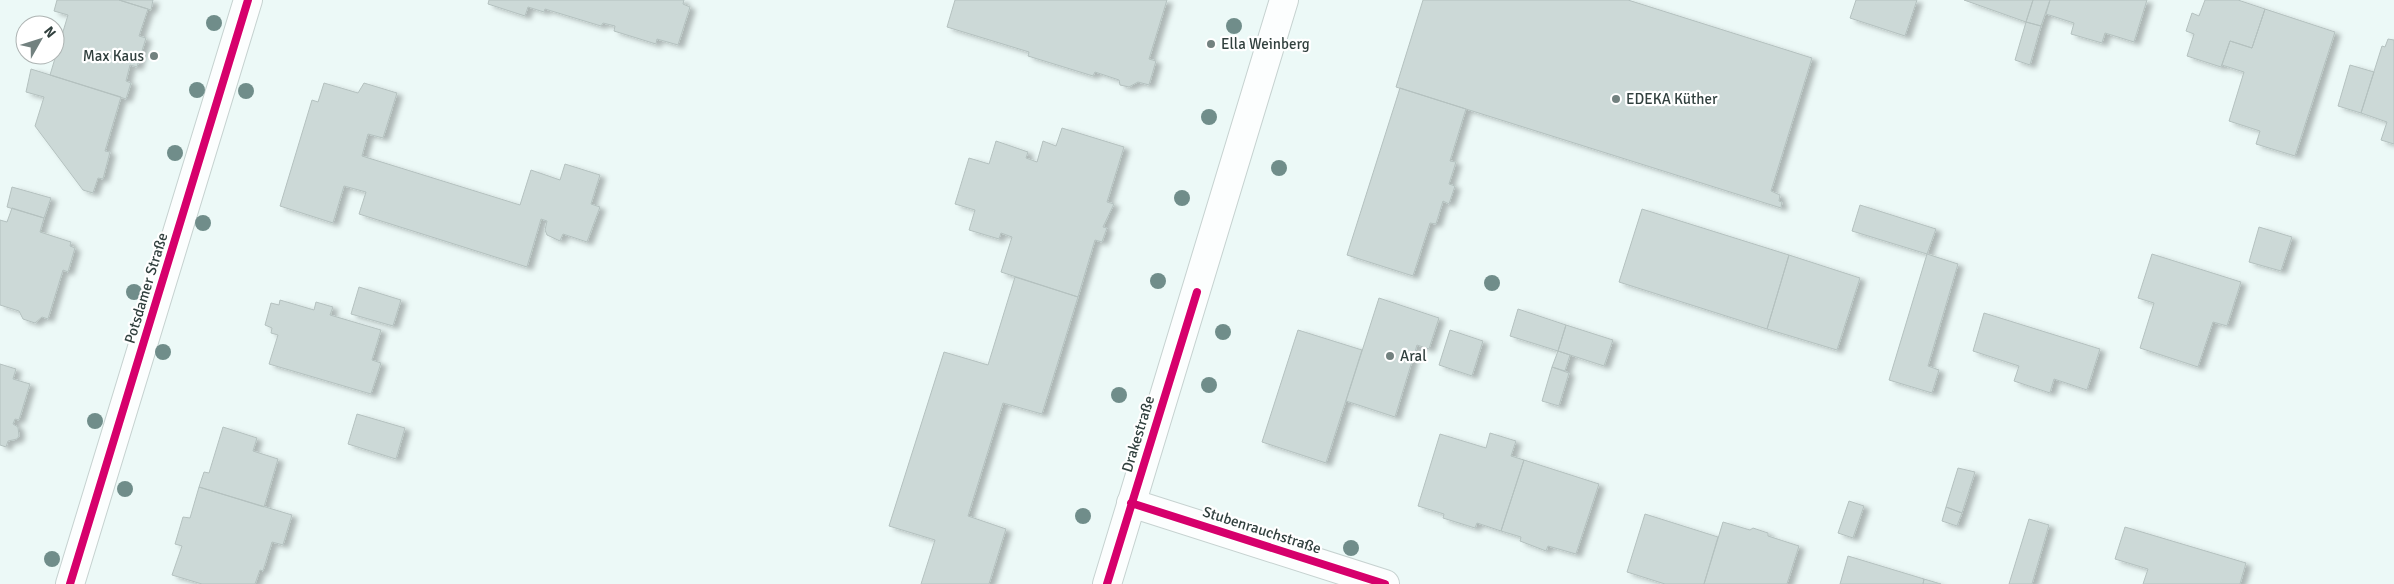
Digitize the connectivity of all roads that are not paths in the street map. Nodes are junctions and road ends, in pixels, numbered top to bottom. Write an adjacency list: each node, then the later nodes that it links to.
1 (248, 0): 4 (street, Potsdamer Straße)
2 (1284, 0): 3 (street, Drakestraße)
3 (1131, 503): 5 (street, Drakestraße); 6 (street, Stubenrauchstraße)
4 (70, 584)
5 (1107, 584)
6 (1385, 584)

